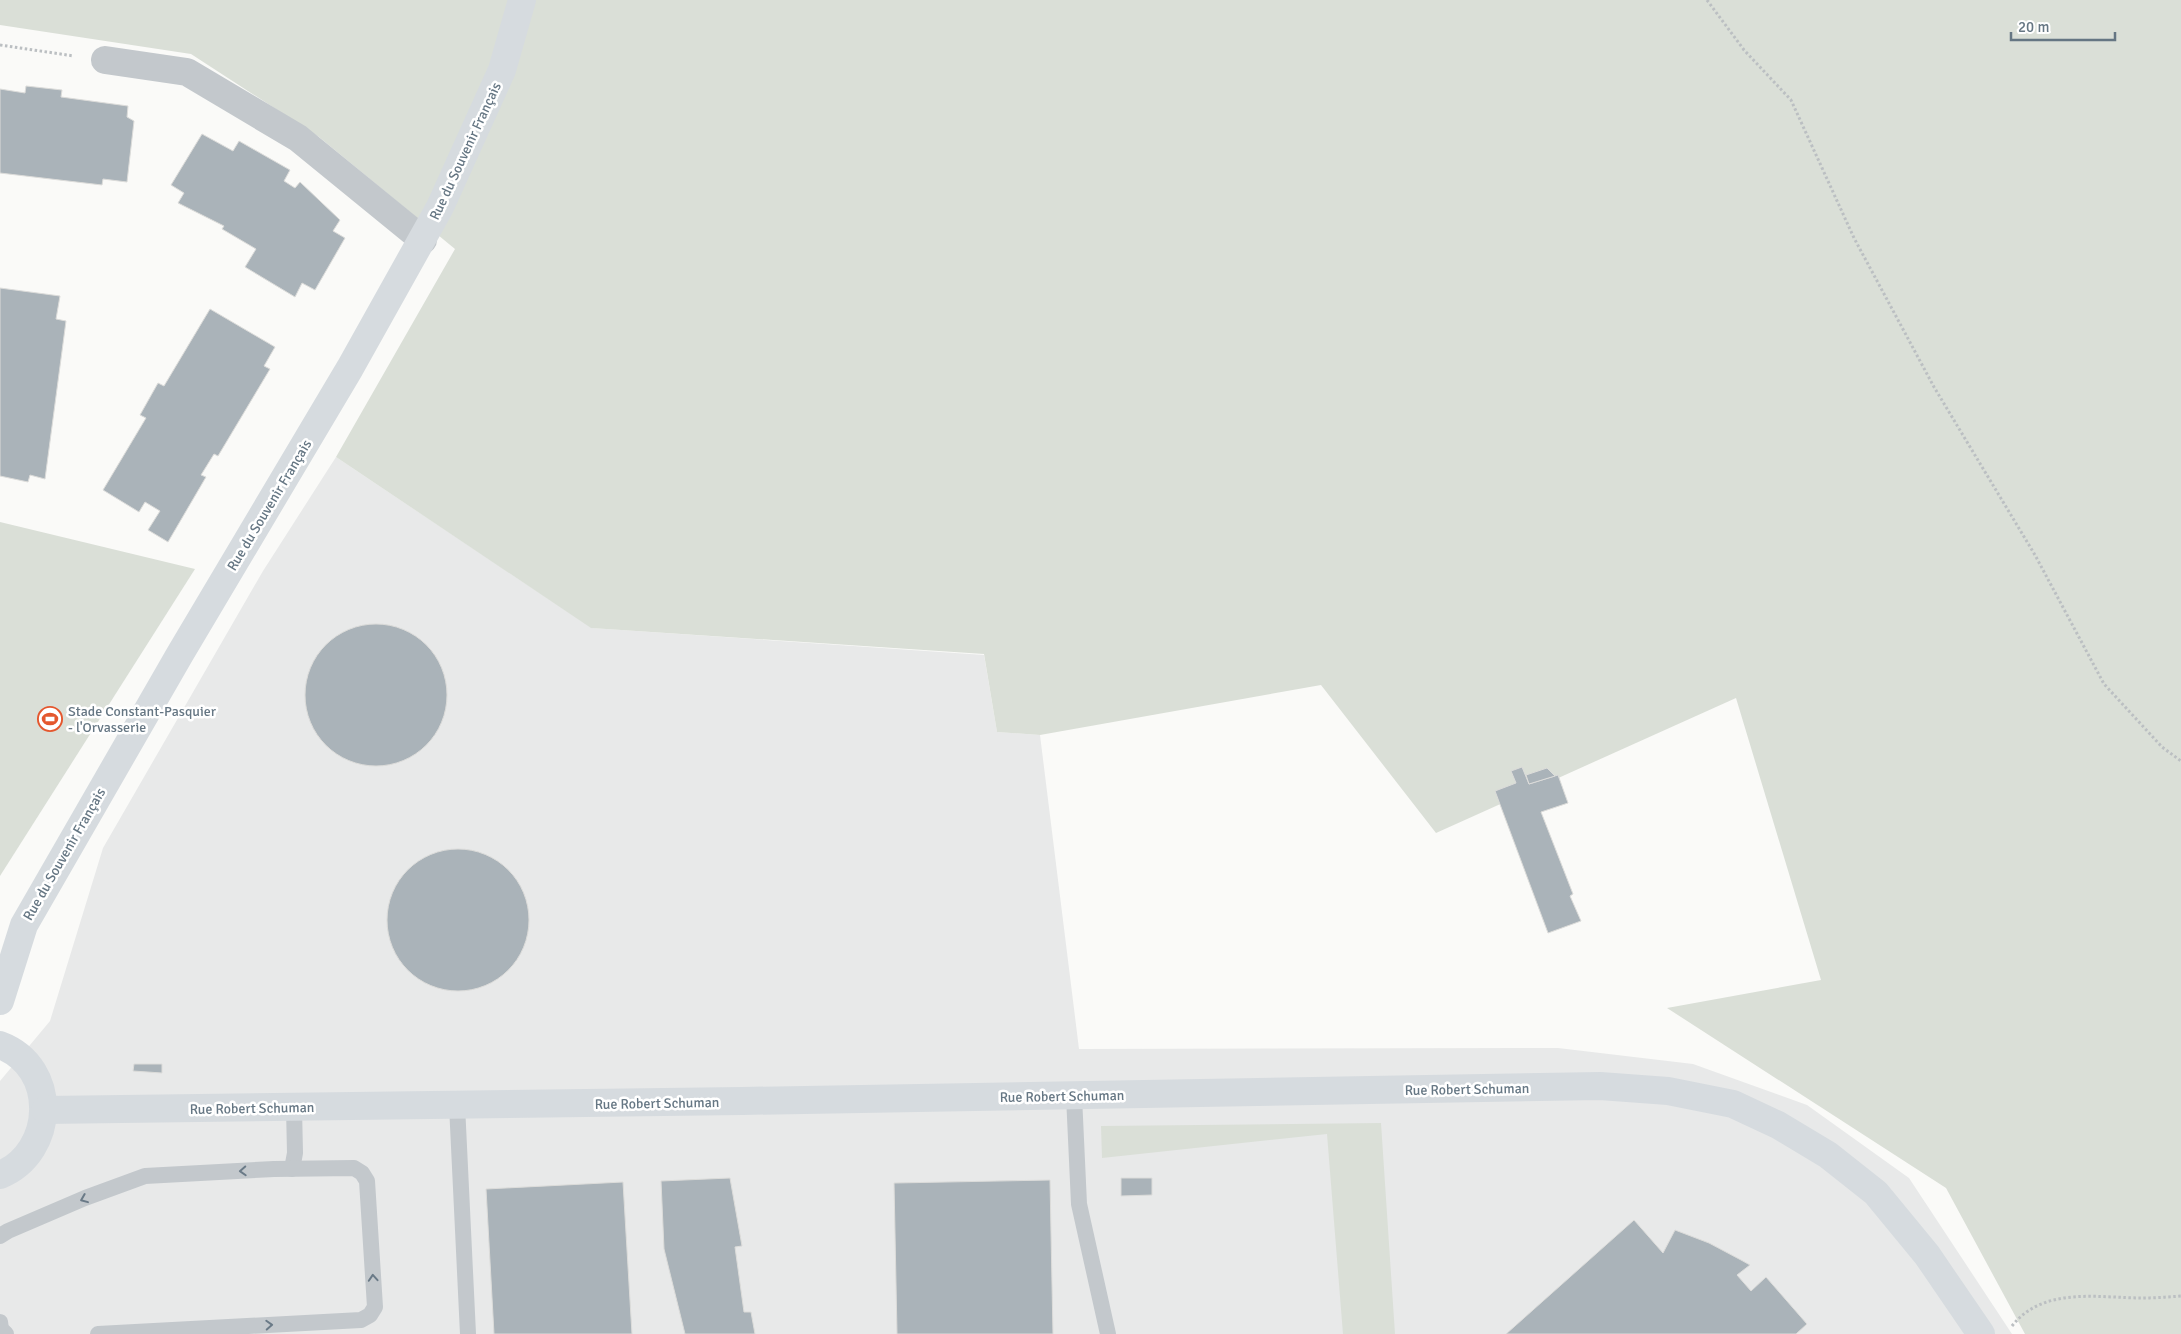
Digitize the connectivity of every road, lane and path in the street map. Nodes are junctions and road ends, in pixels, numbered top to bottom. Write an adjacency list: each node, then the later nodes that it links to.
1 (522, 0): 5 (street, Rue du Souvenir Français)
2 (1707, 0): 6 (path)
3 (0, 45): 4 (path)
4 (105, 60): 5 (street)
5 (423, 240): 7 (street, Rue du Souvenir Français)
6 (2181, 761)
7 (0, 1001)
8 (0, 1045): 12 (street)
9 (1074, 1096): 10 (street, Rue Robert Schuman); 22 (lane); 23 (street, Rue Robert Schuman)
10 (457, 1105): 11 (street, Rue Robert Schuman); 21 (lane)
11 (294, 1108): 12 (street, Rue Robert Schuman); 13 (lane)
12 (45, 1110): 14 (street)
13 (292, 1169): 15 (lane, one-way to 15); 20 (lane, one-way to 13)
14 (0, 1175)
15 (0, 1236)
16 (2181, 1296): 18 (path)
17 (0, 1322): 19 (lane)
18 (2011, 1328)
19 (6, 1334)
20 (98, 1334)
21 (468, 1334)
22 (1108, 1334)
23 (1981, 1334)

